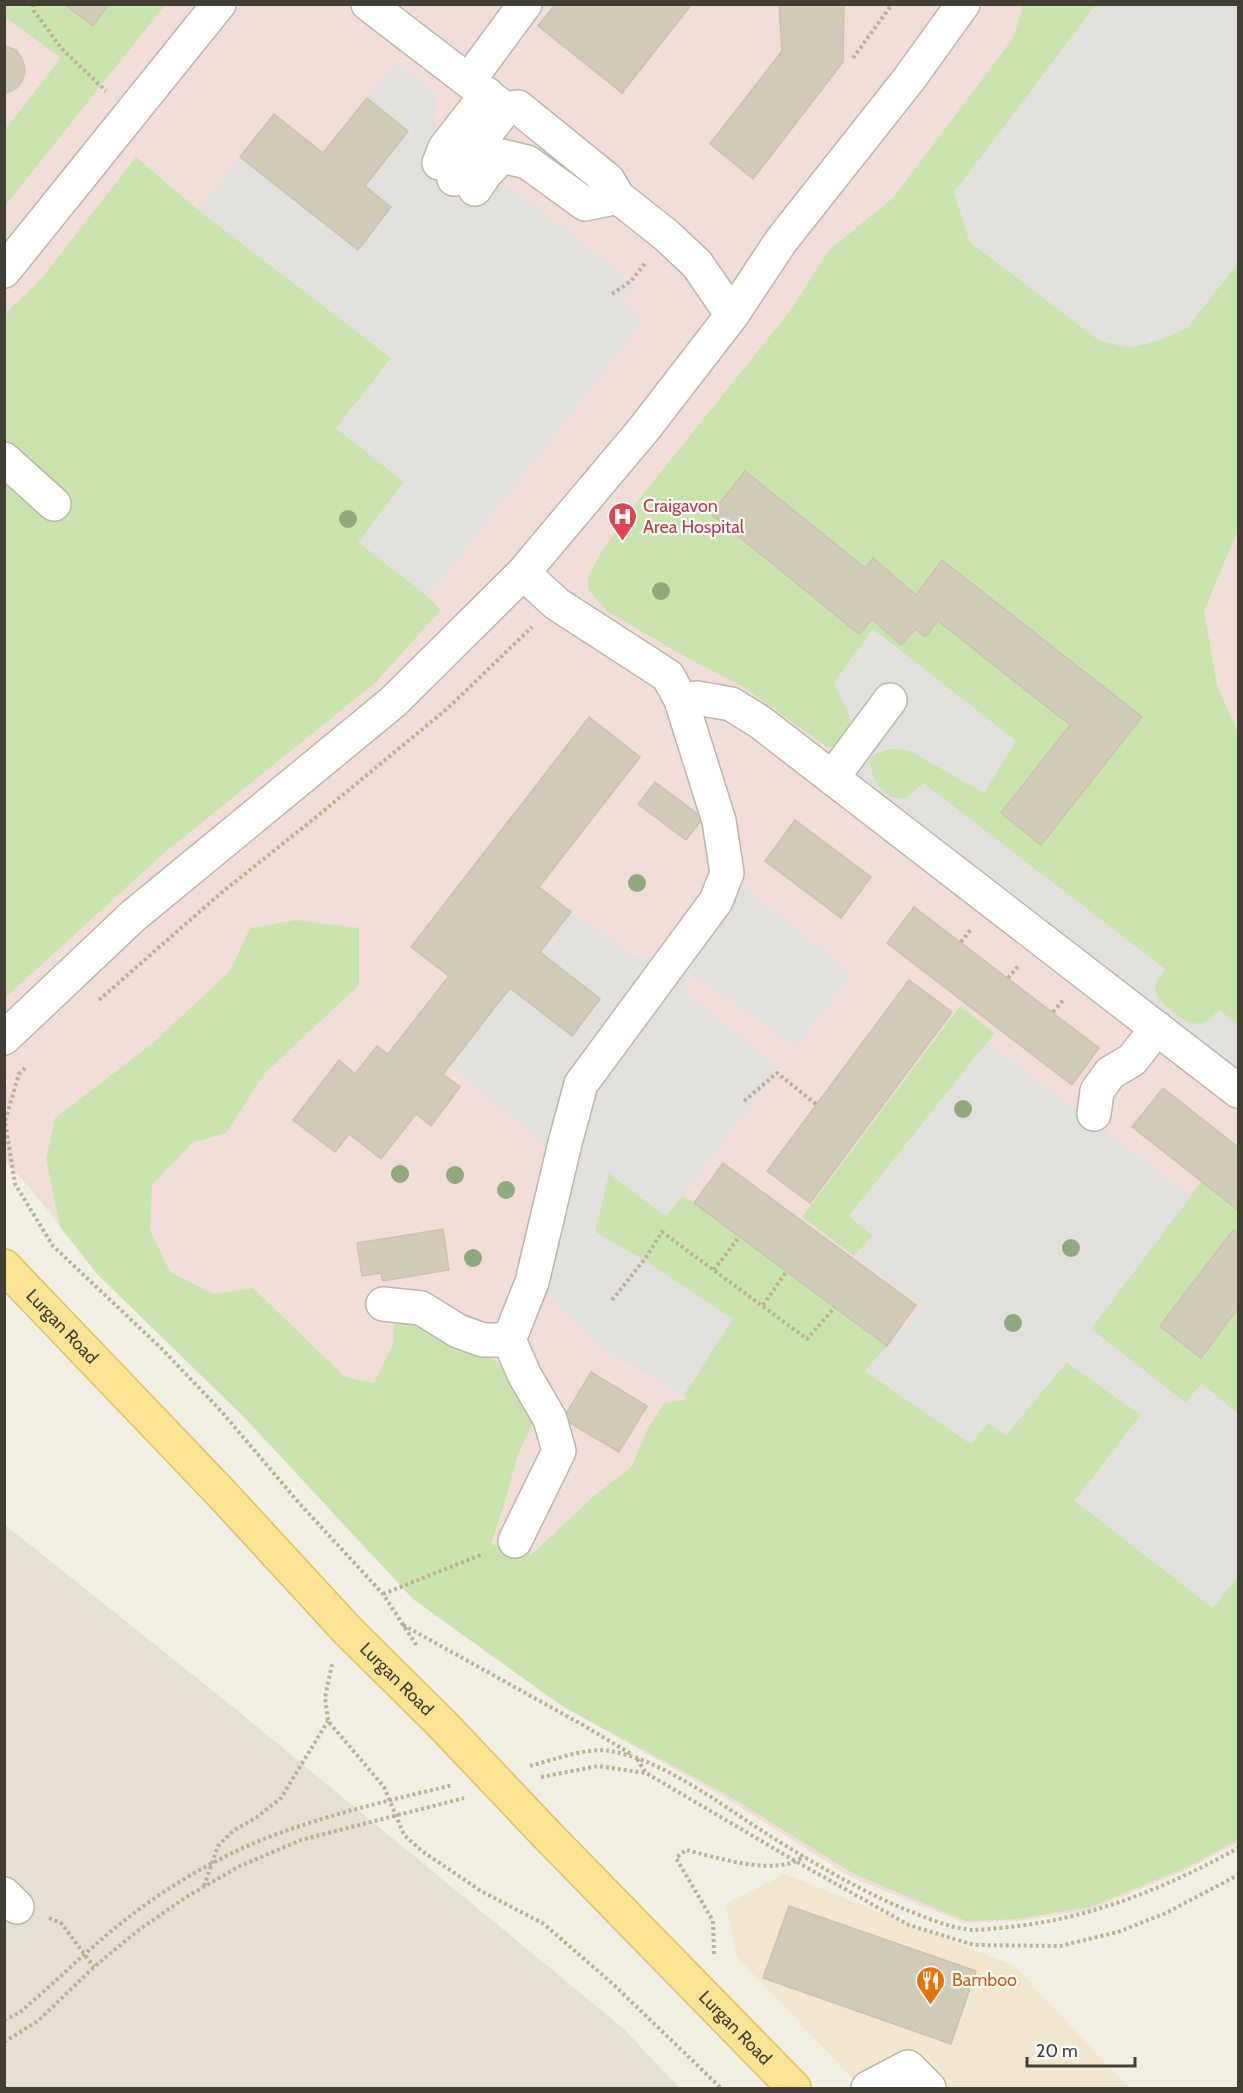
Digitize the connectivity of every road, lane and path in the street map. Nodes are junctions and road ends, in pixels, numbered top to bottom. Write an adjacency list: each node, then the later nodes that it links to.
1 (33, 4): 9 (path)
2 (219, 4): 9 (street)
3 (368, 4): 8 (street)
4 (525, 4): 8 (street)
5 (890, 4): 7 (path)
6 (963, 4): 14 (street)
7 (853, 58)
8 (487, 94): 10 (street); 10 (street)
9 (130, 114): 12 (street)
10 (618, 197): 11 (street)
11 (666, 235): 13 (path); 14 (street)
12 (5, 269)
13 (612, 294)
14 (732, 315): 17 (street)
15 (4, 459): 16 (street)
16 (54, 504)
17 (523, 573): 18 (street); 24 (street)
18 (557, 604): 19 (street); 22 (path)
19 (681, 700): 21 (street); 38 (street)
20 (890, 700): 21 (street)
21 (832, 778): 23 (street)
22 (98, 1001)
23 (1157, 1028): 26 (street); 29 (street)
24 (5, 1037)
25 (27, 1066): 40 (path)
26 (1239, 1091)
27 (744, 1101): 28 (path)
28 (816, 1104)
29 (1087, 1123)
30 (739, 1237): 32 (path)
31 (4, 1266): 42 (main road, Lurgan Road)
32 (714, 1270): 34 (path); 36 (path)
33 (787, 1271): 36 (path)
34 (612, 1300)
35 (383, 1304): 38 (street)
36 (763, 1305): 37 (path)
37 (835, 1307)
38 (509, 1340): 39 (street)
39 (515, 1541): 40 (path)
40 (383, 1594): 41 (path)
41 (402, 1624): 43 (path); 45 (path)
42 (349, 1632): 44 (path); 58 (main road, Lurgan Road, bridge)
43 (419, 1649)
44 (328, 1721): 48 (path); 52 (path)
45 (646, 1773): 46 (path); 50 (path)
46 (531, 1780)
47 (474, 1795): 48 (path)
48 (396, 1815): 52 (path); 57 (path)
49 (804, 1856): 50 (path)
50 (797, 1862): 51 (path); 54 (path)
51 (1239, 1875)
52 (204, 1887): 55 (path)
53 (11, 1900): 55 (path)
54 (714, 1954)
55 (94, 1967): 56 (path)
56 (4, 2042)
57 (721, 2088)
58 (794, 2088)
59 (868, 2088): 60 (street)
60 (929, 2088)

